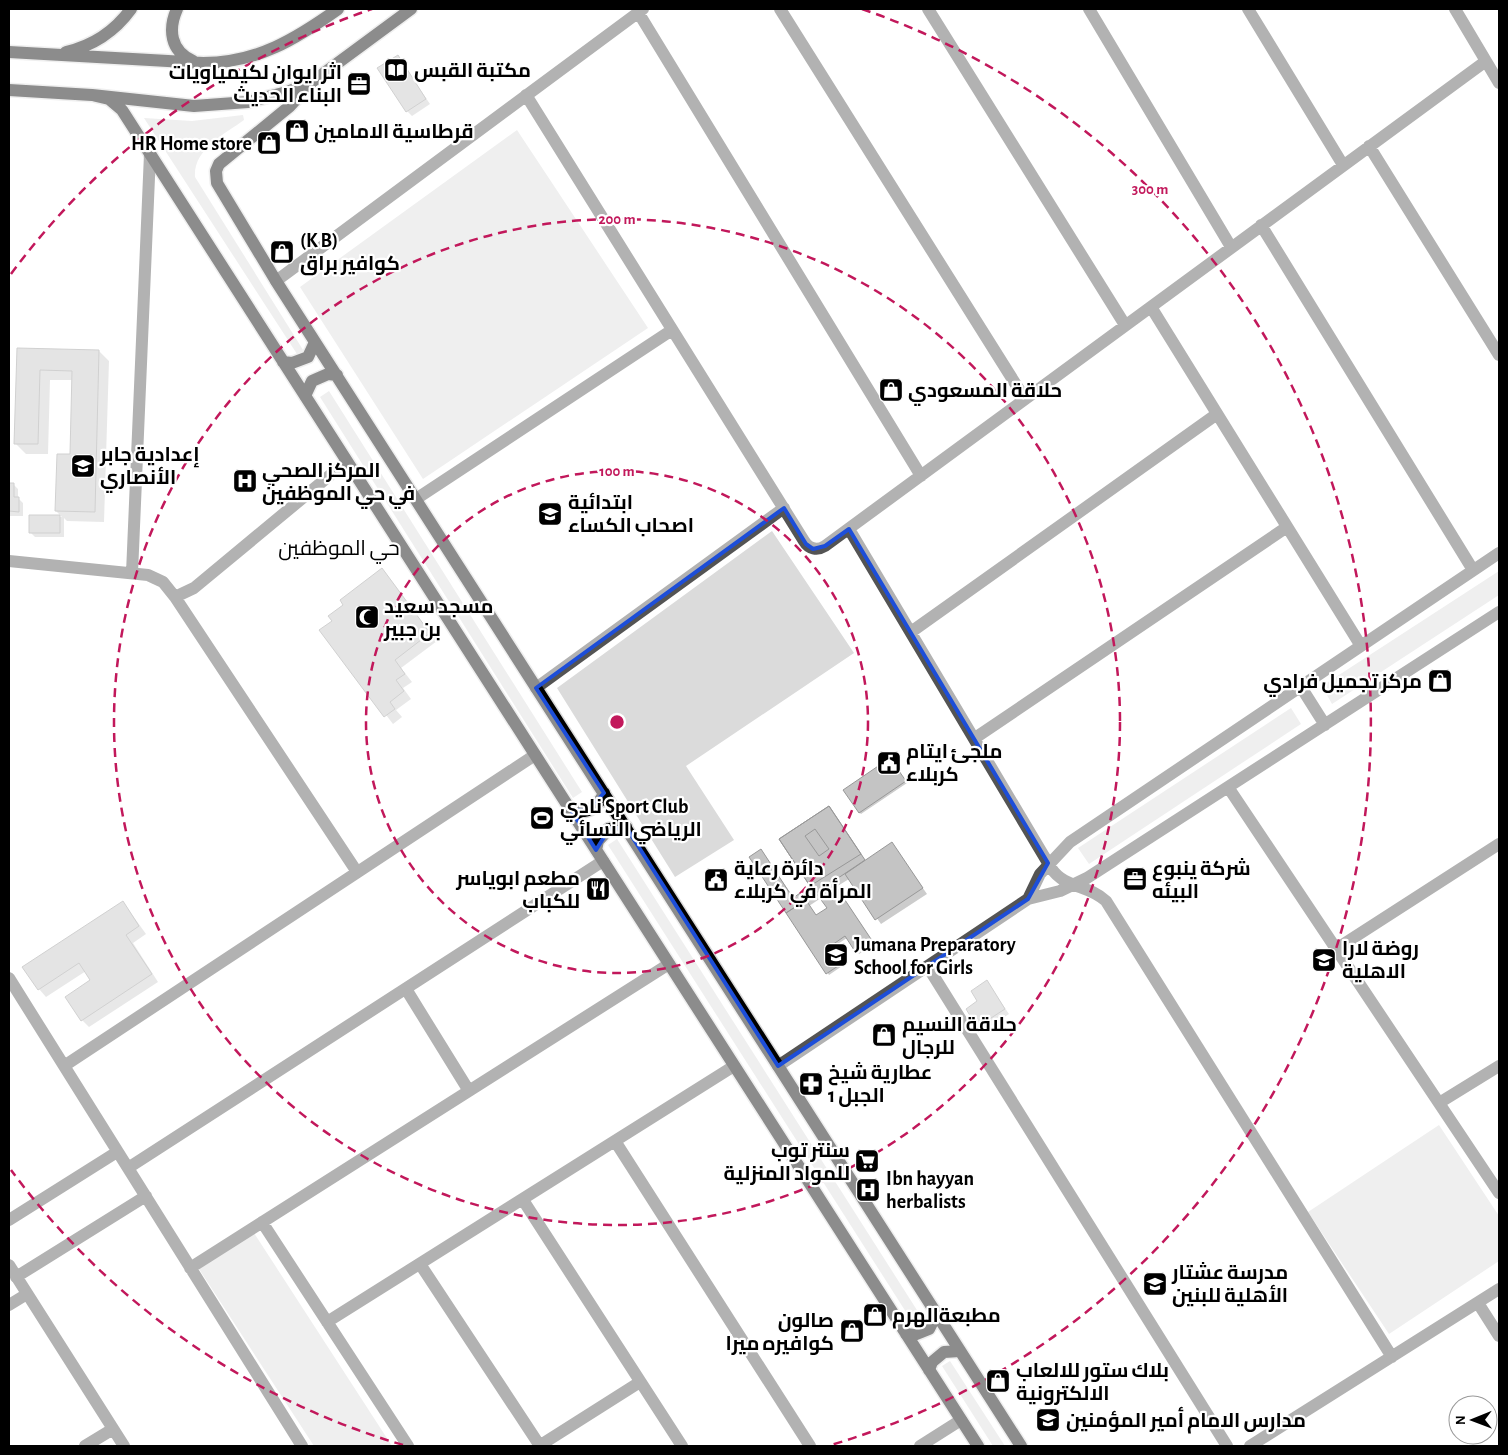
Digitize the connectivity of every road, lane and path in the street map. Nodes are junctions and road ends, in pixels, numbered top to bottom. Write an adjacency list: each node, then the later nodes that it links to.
1 (131, 9): 13 (main road)
2 (177, 9): 15 (main road)
3 (338, 9): 15 (main road)
4 (411, 9): 11 (main road)
5 (780, 9): 35 (street)
6 (928, 9): 28 (street)
7 (1089, 9): 25 (street)
8 (1248, 9): 23 (street)
9 (1455, 9): 14 (street)
10 (640, 10): 20 (street); 38 (street)
11 (401, 13): 16 (main road)
12 (9, 52): 13 (main road)
13 (50, 54): 15 (main road)
14 (1486, 60): 17 (street); 21 (street)
15 (203, 63)
16 (312, 82): 19 (main road); 26 (main road)
17 (1499, 83)
18 (9, 90): 19 (main road)
19 (92, 95): 22 (main road)
20 (526, 95): 26 (street); 29 (street)
21 (1369, 146): 23 (street); 31 (street)
22 (150, 154): 32 (main road); 46 (street)
23 (1343, 165): 24 (street)
24 (1261, 225): 25 (street); 45 (street)
25 (1231, 247): 27 (street)
26 (276, 281): 30 (main road)
27 (1151, 307): 28 (street); 36 (street)
28 (1125, 325): 35 (street)
29 (672, 330): 39 (street); 40 (street)
30 (315, 342): 32 (main road); 33 (main road)
31 (1499, 355)
32 (283, 362): 34 (main road)
33 (337, 376): 34 (main road); 39 (main road)
34 (305, 396): 37 (main road)
35 (1025, 399): 38 (street)
36 (1217, 414): 41 (street); 49 (street)
37 (346, 462): 47 (street); 55 (main road)
38 (921, 476): 42 (street)
39 (416, 500): 52 (main road)
40 (784, 508): 42 (street); 52 (street)
41 (1287, 527): 50 (street); 54 (street)
42 (849, 529): 49 (street)
43 (1499, 553): 45 (street)
44 (9, 562): 46 (street)
45 (1473, 570): 50 (street)
46 (132, 573): 47 (street)
47 (175, 597): 63 (street)
48 (1499, 612): 53 (street)
49 (911, 632): 54 (street)
50 (1361, 646): 51 (street)
51 (1301, 687): 53 (street); 62 (street)
52 (536, 688): 57 (main road)
53 (1325, 725): 56 (street)
54 (975, 738): 62 (street)
55 (535, 755): 58 (main road); 63 (street)
56 (1228, 788): 64 (street); 66 (street)
57 (604, 793): 58 (main road); 59 (main road)
58 (571, 810): 61 (main road)
59 (626, 827): 61 (main road); 73 (main road)
60 (1499, 844): 66 (street)
61 (600, 856): 67 (main road); 70 (street)
62 (1048, 863): 64 (street); 65 (street)
63 (357, 872): 71 (street)
64 (1074, 885): 65 (street); 98 (street)
65 (1028, 899): 68 (street)
66 (1336, 949): 76 (street)
67 (669, 964): 72 (main road); 75 (street)
68 (928, 967): 73 (street); 113 (street)
69 (9, 978): 71 (street)
70 (406, 989): 75 (street); 79 (street)
71 (64, 1066): 78 (street)
72 (734, 1066): 77 (street); 95 (main road)
73 (778, 1066): 93 (main road)
74 (1499, 1066): 76 (street)
75 (469, 1091): 84 (street)
76 (1439, 1104): 80 (street)
77 (615, 1142): 82 (street); 109 (street)
78 (118, 1152): 79 (street); 83 (street)
79 (128, 1168): 81 (street)
80 (1499, 1193)
81 (146, 1196): 87 (street); 88 (street)
82 (523, 1200): 85 (street); 100 (street)
83 (9, 1220)
84 (262, 1222): 87 (street); 94 (street)
85 (420, 1264): 94 (street); 107 (street)
86 (9, 1265): 88 (street)
87 (190, 1268): 105 (street)
88 (16, 1277): 90 (street)
89 (1499, 1289): 91 (street)
90 (27, 1294): 92 (street); 102 (street)
91 (1478, 1303): 96 (street); 98 (street)
92 (9, 1305)
93 (936, 1315): 95 (main road); 97 (main road)
94 (327, 1322): 106 (street)
95 (906, 1334): 99 (main road)
96 (1499, 1336)
97 (960, 1352): 99 (main road); 112 (main road)
98 (1392, 1357): 114 (street)
99 (929, 1370): 101 (main road)
100 (640, 1382): 107 (street); 108 (street)
101 (961, 1420): 110 (street); 111 (main road)
102 (113, 1429): 103 (street); 104 (street)
103 (85, 1446)
104 (124, 1446)
105 (302, 1446)
106 (408, 1446)
107 (539, 1446)
108 (682, 1446)
109 (810, 1446)
110 (920, 1446)
111 (978, 1446)
112 (1021, 1446)
113 (1227, 1446)
114 (1250, 1446)

